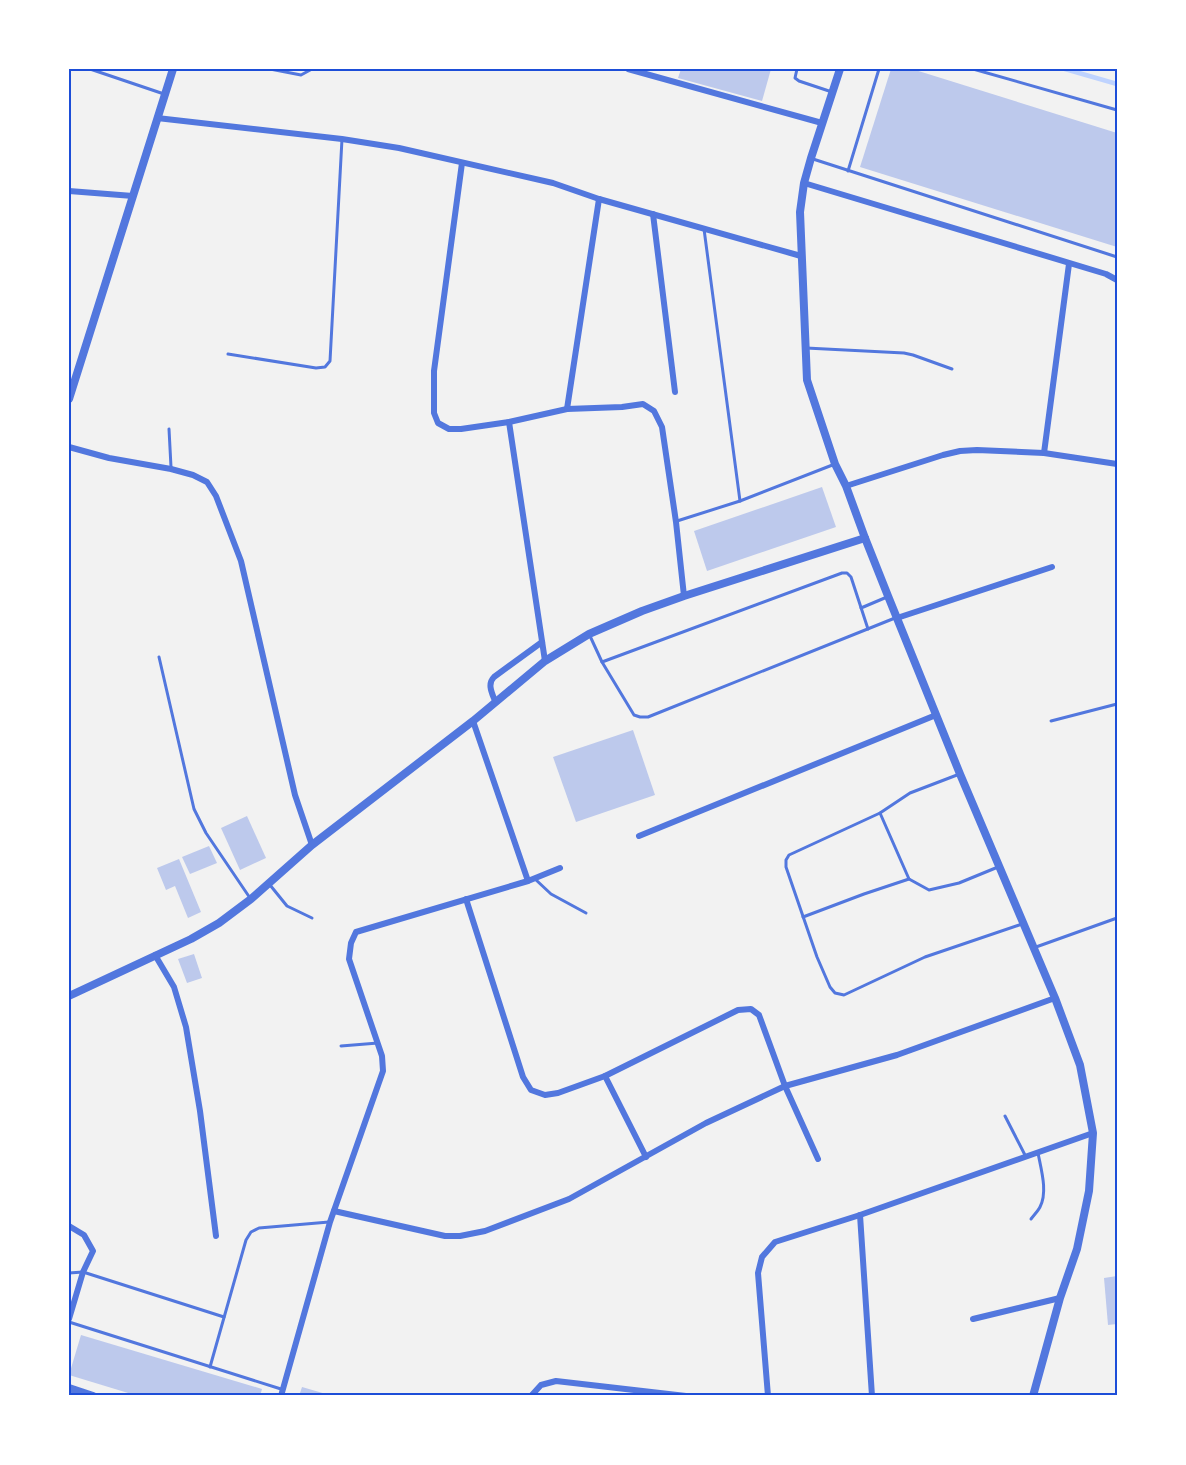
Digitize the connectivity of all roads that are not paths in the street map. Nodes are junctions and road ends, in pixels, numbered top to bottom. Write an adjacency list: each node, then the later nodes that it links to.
1 (90, 69): 11 (lane)
2 (173, 69): 11 (street)
3 (270, 69): 4 (lane)
4 (312, 69)
5 (628, 69): 14 (street)
6 (797, 69): 10 (lane)
7 (840, 69): 10 (street)
8 (879, 69): 18 (lane)
9 (973, 69): 12 (lane)
10 (833, 92): 14 (street)
11 (164, 94): 13 (street)
12 (1117, 110)
13 (157, 118): 15 (street); 21 (street)
14 (822, 123): 16 (street)
15 (342, 140): 17 (street); 30 (lane)
16 (811, 158): 18 (lane); 19 (street)
17 (462, 163): 22 (street); 35 (street)
18 (848, 171): 26 (lane)
19 (804, 183): 25 (street); 27 (street)
20 (69, 191): 21 (street)
21 (133, 196): 33 (street)
22 (599, 199): 23 (street); 34 (street)
23 (652, 214): 24 (street); 32 (street)
24 (704, 229): 25 (street); 43 (lane)
25 (801, 256): 29 (street)
26 (1117, 256)
27 (1069, 264): 28 (street); 38 (street)
28 (1117, 279)
29 (805, 348): 31 (lane); 39 (street)
30 (228, 354)
31 (952, 369)
32 (675, 392)
33 (69, 399)
34 (567, 409): 35 (street); 44 (street)
35 (509, 422): 53 (street)
36 (169, 429): 41 (lane)
37 (69, 447): 41 (street)
38 (1044, 453): 40 (street); 42 (street)
39 (835, 464): 42 (street); 43 (lane)
40 (1117, 464)
41 (171, 469): 65 (street)
42 (846, 486): 45 (street)
43 (740, 501): 44 (lane)
44 (676, 522): 47 (street)
45 (865, 538): 47 (street); 48 (street)
46 (1052, 567): 50 (street)
47 (684, 596): 52 (street)
48 (888, 596): 49 (lane); 50 (street)
49 (861, 608): 51 (lane); 56 (lane)
50 (897, 618): 51 (lane); 59 (street)
51 (868, 630): 56 (lane)
52 (589, 634): 55 (street); 56 (lane)
53 (542, 642): 55 (street); 57 (street)
54 (159, 657): 71 (lane)
55 (545, 661): 57 (street)
56 (602, 662)
57 (495, 701): 60 (street)
58 (1117, 704): 61 (lane)
59 (936, 715): 62 (street); 64 (street)
60 (473, 721): 65 (street); 69 (street)
61 (1051, 721)
62 (960, 774): 63 (lane); 66 (street)
63 (880, 813): 68 (lane); 74 (lane)
64 (639, 836)
65 (312, 845): 70 (street)
66 (999, 867): 68 (lane); 77 (street)
67 (560, 868): 69 (street)
68 (909, 879): 74 (lane)
69 (532, 880): 72 (street); 73 (lane)
70 (268, 883): 71 (street); 75 (lane)
71 (251, 899): 79 (street)
72 (466, 899): 82 (street); 84 (street)
73 (586, 913)
74 (802, 917): 77 (lane)
75 (312, 918)
76 (1117, 918): 78 (lane)
77 (1023, 924): 78 (street)
78 (1035, 948): 81 (street)
79 (155, 955): 80 (street); 97 (street)
80 (69, 996)
81 (1055, 998): 85 (street); 87 (street)
82 (378, 1043): 83 (lane); 92 (street)
83 (341, 1046)
84 (605, 1076): 85 (street); 90 (street)
85 (785, 1086): 90 (street); 91 (street)
86 (1005, 1116): 89 (lane)
87 (1094, 1133): 88 (street); 100 (street)
88 (1038, 1153): 89 (street); 94 (lane)
89 (1026, 1157): 93 (street)
90 (646, 1158): 92 (street)
91 (818, 1159)
92 (334, 1211): 95 (street)
93 (860, 1215): 110 (street); 111 (street)
94 (1031, 1219)
95 (330, 1222): 101 (lane); 106 (street)
96 (69, 1226): 98 (street)
97 (216, 1236)
98 (83, 1272): 99 (lane); 101 (lane); 103 (street)
99 (69, 1273)
100 (1060, 1298): 102 (street); 112 (street)
101 (224, 1317): 104 (lane)
102 (973, 1319)
103 (69, 1320): 104 (lane)
104 (210, 1367): 106 (lane)
105 (69, 1388): 107 (street)
106 (282, 1393)
107 (93, 1396)
108 (531, 1396): 109 (street)
109 (686, 1396)
110 (768, 1396)
111 (872, 1396)
112 (1033, 1396)

